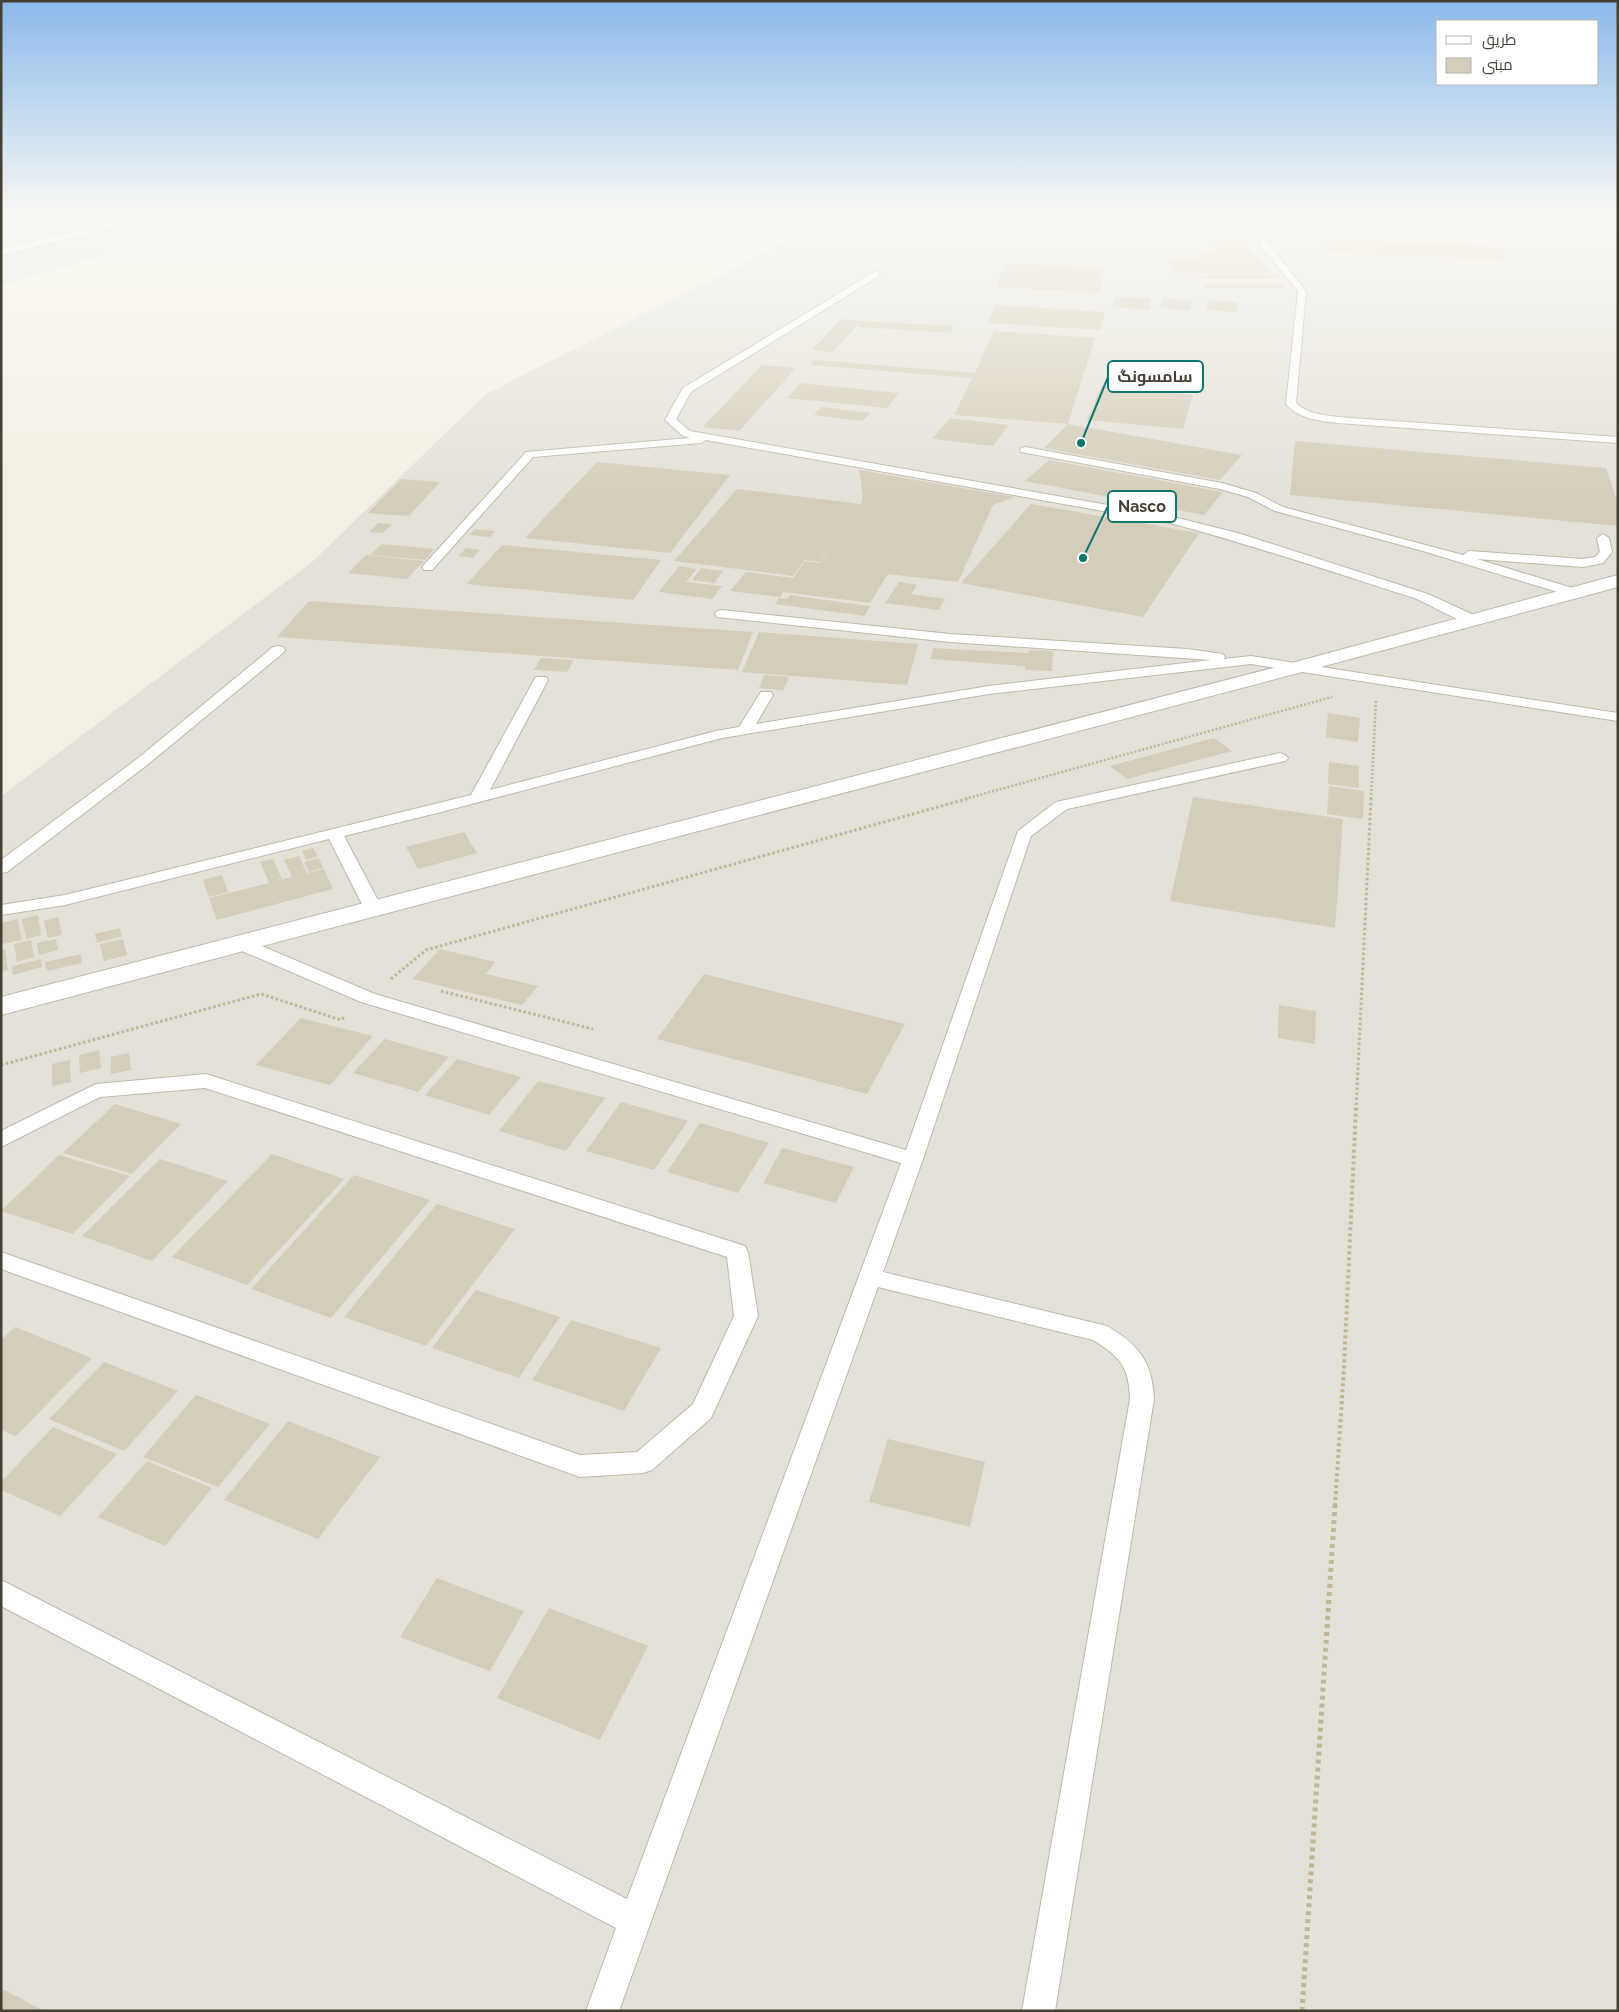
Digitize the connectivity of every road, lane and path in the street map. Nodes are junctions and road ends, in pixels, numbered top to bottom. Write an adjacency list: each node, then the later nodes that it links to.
1 (816, 311): 3 (lane)
2 (1300, 311): 4 (lane)
3 (712, 439): 8 (lane); 12 (lane)
4 (1618, 440)
5 (1025, 450): 7 (lane)
6 (1603, 538): 7 (lane)
7 (1453, 556): 10 (lane)
8 (428, 567)
9 (1618, 581): 10 (street)
10 (1574, 593): 12 (street)
11 (722, 614): 14 (lane)
12 (1473, 620): 15 (street)
13 (278, 650): 25 (lane)
14 (1251, 660): 15 (lane); 21 (lane)
15 (1295, 668): 20 (lane); 26 (street)
16 (541, 680): 23 (lane)
17 (766, 694): 21 (lane)
18 (1376, 694): 44 (path)
19 (1339, 695): 29 (path)
20 (1618, 717)
21 (744, 730): 23 (lane)
22 (1280, 758): 37 (lane)
23 (478, 798): 24 (lane)
24 (334, 833): 26 (lane); 27 (lane)
25 (1, 868)
26 (373, 908): 28 (street)
27 (1, 910)
28 (239, 943): 32 (lane); 33 (street)
29 (391, 979): 30 (path); 32 (path)
30 (401, 981)
31 (439, 990): 34 (path)
32 (368, 998): 35 (path); 37 (lane)
33 (1, 1006)
34 (593, 1029)
35 (1, 1065)
36 (1, 1140): 38 (lane)
37 (913, 1159): 39 (lane)
38 (1, 1260)
39 (870, 1277): 41 (lane); 43 (lane)
40 (1, 1592): 41 (lane)
41 (636, 1921): 42 (lane)
42 (602, 2011)
43 (1038, 2011)
44 (1302, 2011)

